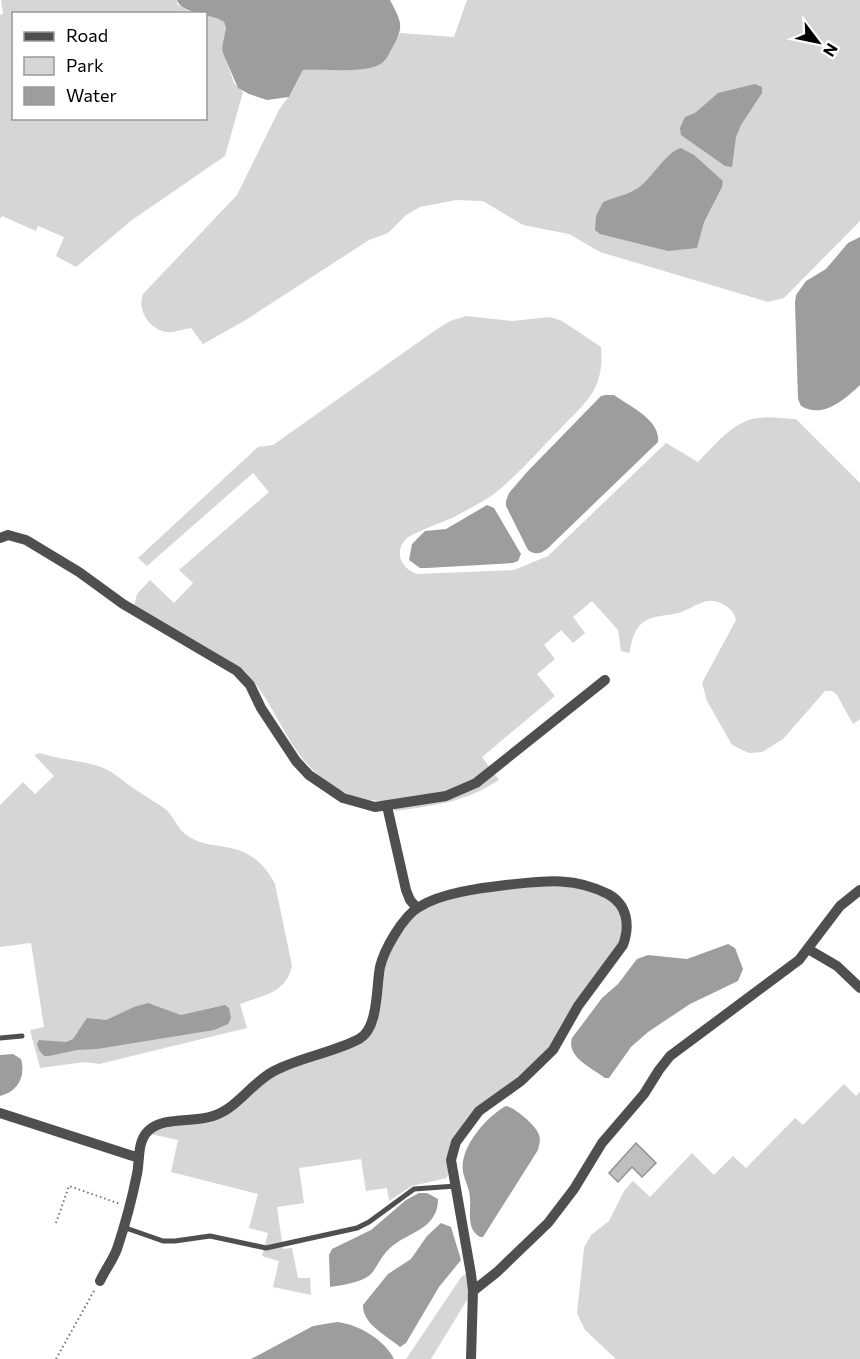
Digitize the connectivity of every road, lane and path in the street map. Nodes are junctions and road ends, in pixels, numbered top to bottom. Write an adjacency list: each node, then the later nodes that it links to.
1 (0, 538): 3 (street)
2 (605, 680): 3 (street)
3 (387, 806): 5 (street)
4 (860, 890): 6 (street)
5 (417, 908): 11 (street); 12 (street)
6 (808, 949): 7 (street); 17 (street)
7 (860, 988)
8 (22, 1036): 9 (lane)
9 (0, 1038)
10 (0, 1113): 11 (street)
11 (139, 1158): 13 (street)
12 (456, 1186): 15 (lane); 17 (street)
13 (128, 1207): 14 (path); 15 (street)
14 (56, 1222)
15 (123, 1227): 16 (street)
16 (99, 1281): 18 (path)
17 (473, 1291): 19 (street)
18 (56, 1359)
19 (471, 1359)

